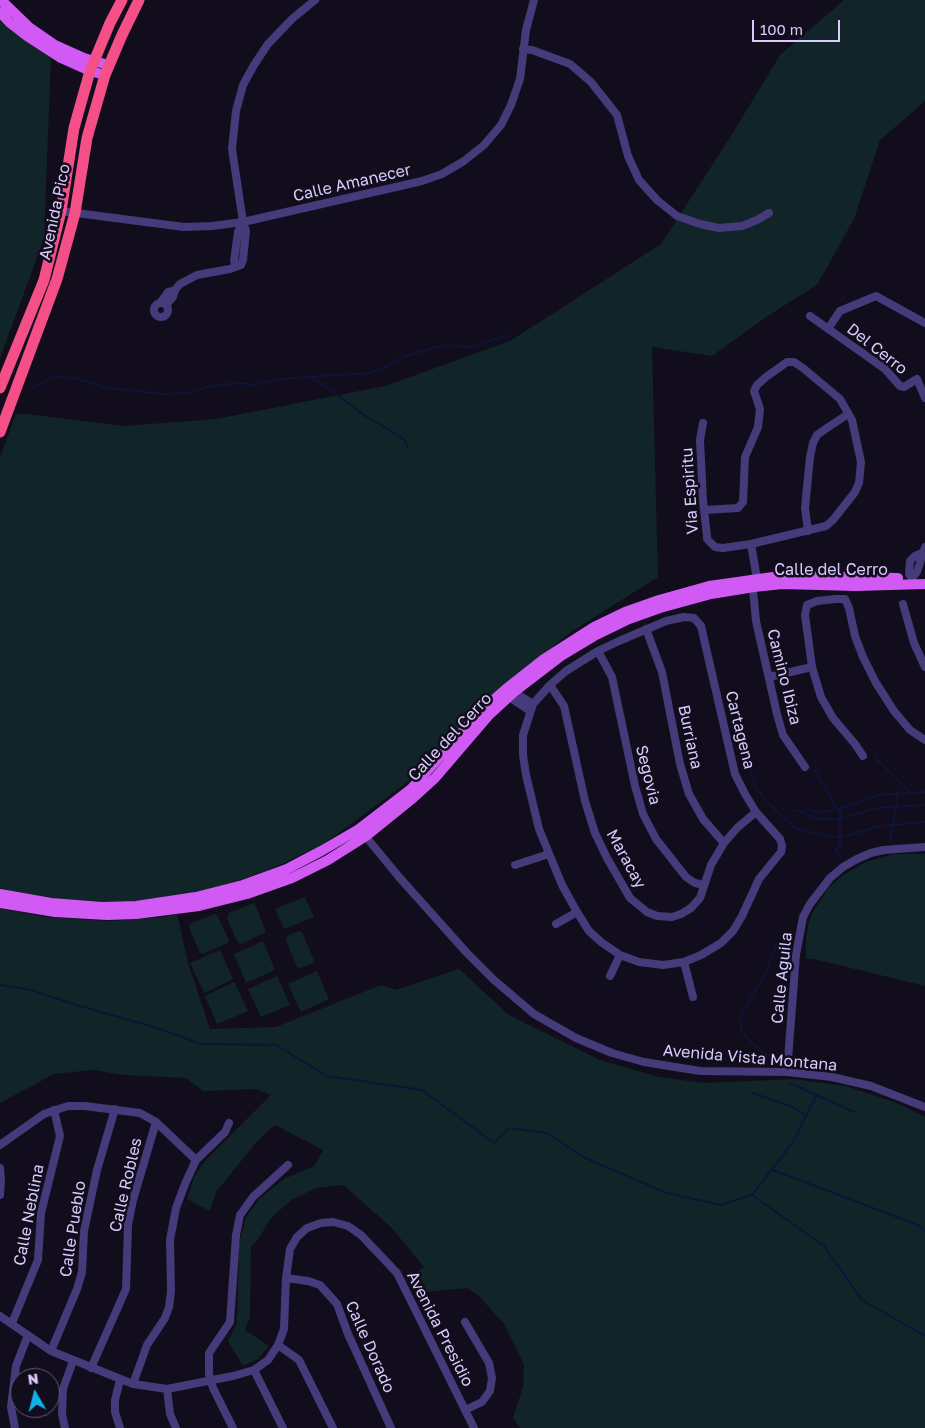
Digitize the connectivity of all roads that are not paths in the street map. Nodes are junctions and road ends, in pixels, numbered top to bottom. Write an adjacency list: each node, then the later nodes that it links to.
1 (1, 0): 8 (main road)
2 (122, 0): 8 (highway, Avenida Pico)
3 (140, 0): 9 (highway, Avenida Pico)
4 (315, 0): 13 (street)
5 (534, 0): 7 (street, Calle Amanecer)
6 (0, 12): 8 (main road)
7 (523, 49): 12 (street); 13 (street, Calle Amanecer)
8 (92, 66): 9 (main road); 10 (highway, Avenida Pico)
9 (106, 70): 11 (highway, Avenida Pico)
10 (61, 211): 11 (street, Calle Amanecer); 18 (highway, Avenida Pico)
11 (75, 213): 13 (street, Calle Amanecer); 22 (highway, Avenida Pico)
12 (769, 213)
13 (243, 222): 14 (street)
14 (163, 304)
15 (810, 316): 17 (street, Del Cerro)
16 (925, 323): 17 (street, Del Cerro)
17 (828, 330): 19 (street, Del Cerro)
18 (0, 388)
19 (925, 398)
20 (848, 414): 23 (street); 24 (street); 24 (street)
21 (702, 423): 23 (street, Via Espiritu)
22 (0, 432)
23 (704, 510): 25 (street, Via Espiritu)
24 (808, 531): 25 (street)
25 (751, 544): 29 (street, Camino Ibiza)
26 (924, 552): 28 (street)
27 (925, 577): 28 (main road, Calle del Cerro)
28 (912, 581): 29 (main road, Calle del Cerro); 30 (main road, Calle del Cerro)
29 (754, 583): 36 (street, Camino Ibiza); 38 (main road, Calle del Cerro)
30 (925, 584)
31 (903, 604): 35 (street)
32 (646, 629): 33 (street); 43 (street, Cartagena); 45 (street, Burriana)
33 (598, 651): 37 (street); 49 (street, Segovia)
34 (812, 667): 36 (street); 40 (street); 41 (street)
35 (925, 667)
36 (769, 677): 42 (street, Camino Ibiza)
37 (550, 685): 39 (street); 49 (street, Maracay)
38 (509, 692): 39 (street); 44 (main road, Calle del Cerro)
39 (531, 708): 47 (street)
40 (925, 740)
41 (863, 756)
42 (805, 767)
43 (756, 812): 45 (street, Maracay); 55 (street, Cartagena)
44 (362, 832): 50 (main road, Calle del Cerro); 51 (main road, Calle del Cerro); 58 (street, Avenida Vista Montana)
45 (724, 843): 49 (street, Maracay)
46 (925, 847): 58 (street, Calle Aguila)
47 (549, 854): 48 (street); 52 (street)
48 (516, 865)
49 (704, 885)
50 (0, 894)
51 (0, 903)
52 (577, 912): 53 (street); 54 (street)
53 (556, 924)
54 (620, 955): 55 (street); 56 (street)
55 (684, 962): 57 (street)
56 (610, 976)
57 (694, 997)
58 (787, 1072): 59 (street, Avenida Vista Montana)
59 (925, 1107)
60 (115, 1109): 61 (street); 62 (street); 75 (street, Calle Pueblo)
61 (54, 1110): 64 (street); 72 (street, Calle Neblina)
62 (156, 1122): 65 (street); 77 (street, Calle Robles)
63 (229, 1123): 65 (street)
64 (0, 1145)
65 (196, 1160): 81 (street)
66 (288, 1165): 80 (street)
67 (0, 1168): 68 (street)
68 (0, 1195)
69 (286, 1278): 74 (street, Avenida Presidio); 83 (street, Avenida Presidio); 91 (street, Calle Dorado)
70 (0, 1316): 72 (street, Avenida Presidio)
71 (465, 1322): 83 (street)
72 (12, 1323): 73 (street, Avenida Presidio)
73 (28, 1335): 75 (street, Avenida Presidio); 84 (street)
74 (278, 1345): 78 (street, Avenida Presidio); 90 (street)
75 (51, 1351): 76 (street, Avenida Presidio)
76 (73, 1361): 77 (street, Avenida Presidio); 85 (street)
77 (91, 1368): 79 (street, Avenida Presidio)
78 (254, 1370): 80 (street, Avenida Presidio); 89 (street)
79 (120, 1380): 81 (street, Avenida Presidio); 86 (street)
80 (211, 1381): 82 (street, Avenida Presidio); 88 (street)
81 (133, 1384): 82 (street, Avenida Presidio)
82 (167, 1389): 87 (street)
83 (465, 1410): 92 (street, Avenida Presidio)
84 (14, 1428)
85 (65, 1428)
86 (120, 1428)
87 (176, 1428)
88 (233, 1428)
89 (283, 1428)
90 (333, 1428)
91 (391, 1428)
92 (474, 1428)

